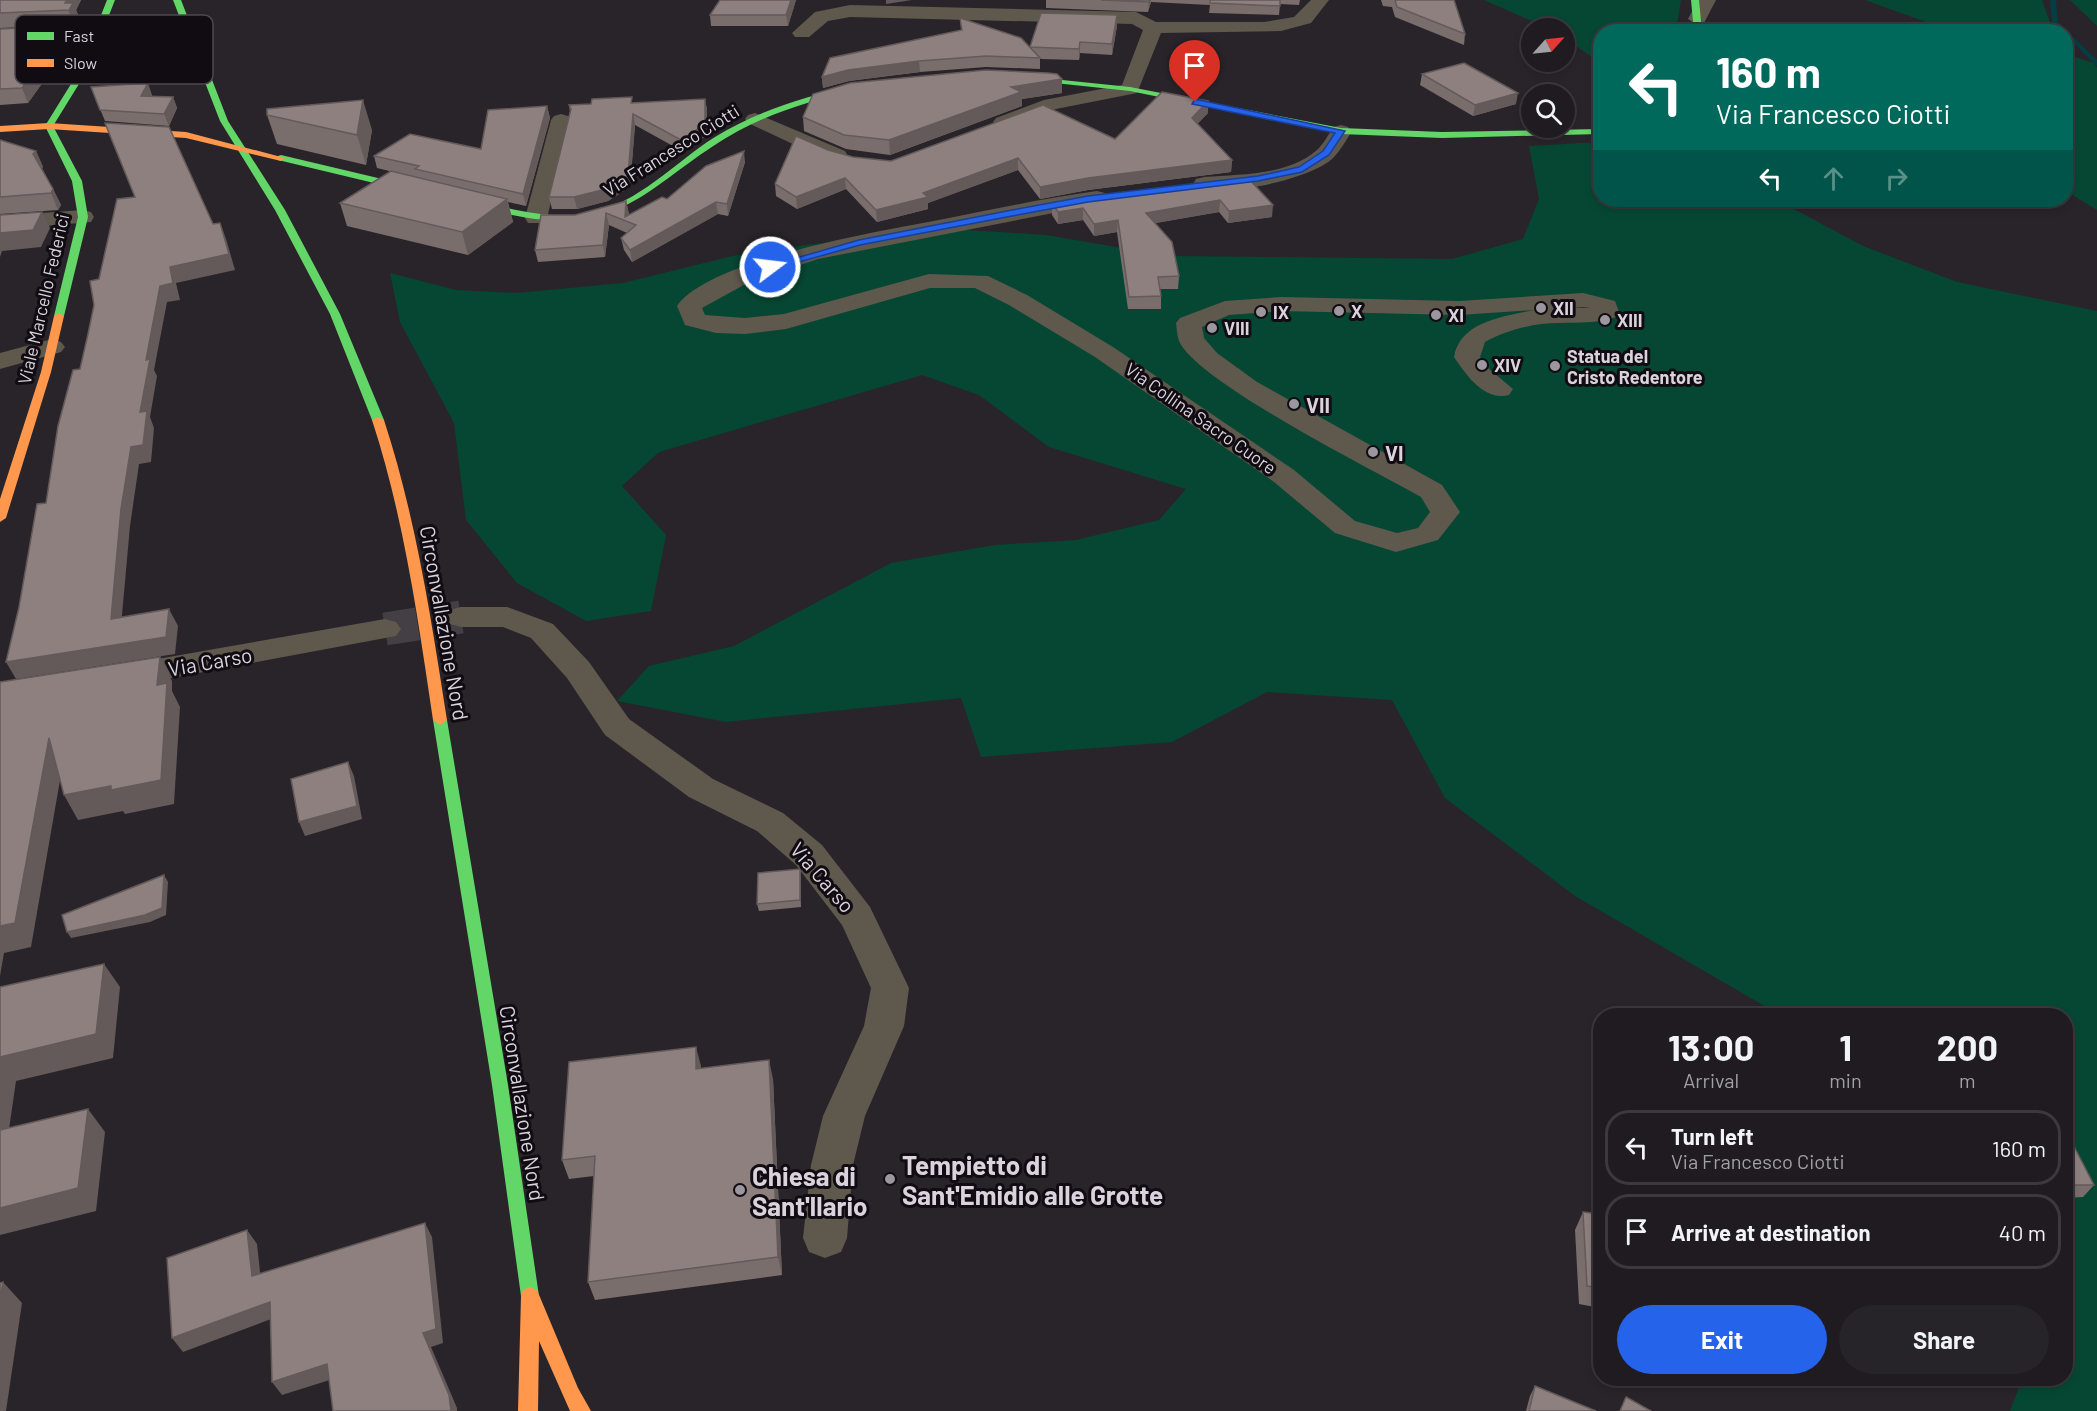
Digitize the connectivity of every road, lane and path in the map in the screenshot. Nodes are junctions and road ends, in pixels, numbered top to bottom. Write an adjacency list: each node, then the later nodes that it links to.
1 (111, 0): 6 (street)
2 (177, 0): 7 (street, Circonvallazione Nord)
3 (1320, 0): 10 (street)
4 (1695, 0): 8 (street)
5 (1707, 0): 9 (street)
6 (106, 15)
7 (183, 15)
8 (1697, 24)
9 (1697, 24)
10 (1153, 28): 11 (street); 18 (street)
11 (802, 33)
12 (15, 35): 13 (street)
13 (0, 36)
14 (1007, 76): 18 (street)
15 (75, 84): 19 (street)
16 (210, 84): 48 (street, Circonvallazione Nord)
17 (861, 87): 20 (street, Via Francesco Ciotti)
18 (1130, 89): 24 (street); 26 (street)
19 (68, 94): 22 (street); 23 (street)
20 (755, 119): 32 (street); 38 (street, Via Francesco Ciotti)
21 (561, 120): 38 (street)
22 (0, 123)
23 (49, 126): 25 (street); 31 (street, Viale Marcello Federici); 34 (street)
24 (987, 128)
25 (0, 129)
26 (1341, 131): 27 (street); 33 (street)
27 (1593, 132)
28 (0, 135): 29 (street)
29 (25, 141)
30 (44, 145): 31 (street)
31 (62, 149): 37 (street, Viale Marcello Federici)
32 (854, 161)
33 (1180, 187)
34 (432, 194)
35 (1122, 194): 42 (street, Via Collina Sacro Cuore)
36 (455, 199): 38 (street, Via Francesco Ciotti)
37 (83, 217): 39 (street); 40 (street, Viale Marcello Federici)
38 (536, 218)
39 (0, 223)
40 (52, 347): 41 (street); 43 (street, Viale Marcello Federici)
41 (0, 362)
42 (1500, 389)
43 (0, 518)
44 (461, 617): 47 (street, Via Carso)
45 (385, 629): 46 (street, Via Carso)
46 (89, 681)
47 (825, 1238)
48 (530, 1297): 49 (street, Circonvallazione Nord); 50 (street, Circonvallazione Nord)
49 (528, 1411)
50 (581, 1411)

